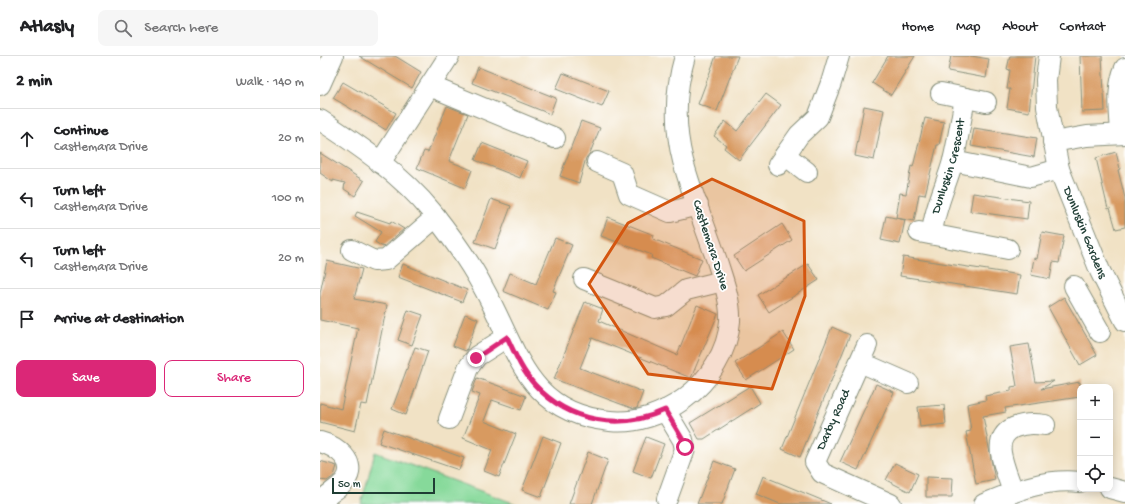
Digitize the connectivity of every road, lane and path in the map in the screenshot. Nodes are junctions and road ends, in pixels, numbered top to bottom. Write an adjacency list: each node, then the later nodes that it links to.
1 (333, 56): 7 (street)
2 (449, 56): 8 (street)
3 (685, 56): 21 (street, Castlemara Drive)
4 (839, 56): 20 (street)
5 (1049, 56): 15 (street, Dunluskin Gardens)
6 (1125, 68): 13 (street)
7 (320, 85)
8 (430, 86): 14 (street); 18 (street)
9 (941, 93): 10 (street)
10 (965, 98): 11 (street); 16 (street, Dunluskin Crescent)
11 (986, 102)
12 (320, 120): 18 (street, Castlemara Drive)
13 (1123, 134): 15 (street)
14 (555, 138)
15 (1052, 142): 19 (street, Dunluskin Gardens)
16 (953, 161): 19 (street); 23 (street, Dunluskin Crescent)
17 (597, 162): 21 (street)
18 (380, 163): 22 (street, Castlemara Drive)
19 (1059, 169): 27 (street, Dunluskin Gardens)
20 (807, 172)
21 (698, 205): 26 (street, Castlemara Drive)
22 (436, 217): 24 (street); 30 (street, Castlemara Drive)
23 (1008, 249)
24 (352, 250)
25 (584, 279): 26 (street)
26 (723, 281): 32 (street, Castlemara Drive)
27 (1108, 287): 28 (street, Dunluskin Gardens); 29 (street)
28 (1125, 321)
29 (1100, 332)
30 (507, 337): 32 (street, Castlemara Drive); 33 (street)
31 (908, 383): 42 (street, Darby Road)
32 (665, 410): 40 (street)
33 (449, 419)
34 (1046, 425): 38 (street)
35 (320, 442): 41 (street)
36 (1077, 482): 38 (street)
37 (1113, 489): 39 (street)
38 (1013, 492): 43 (street)
39 (1125, 492)
40 (667, 499)
41 (320, 504)
42 (891, 504)
43 (984, 504)

